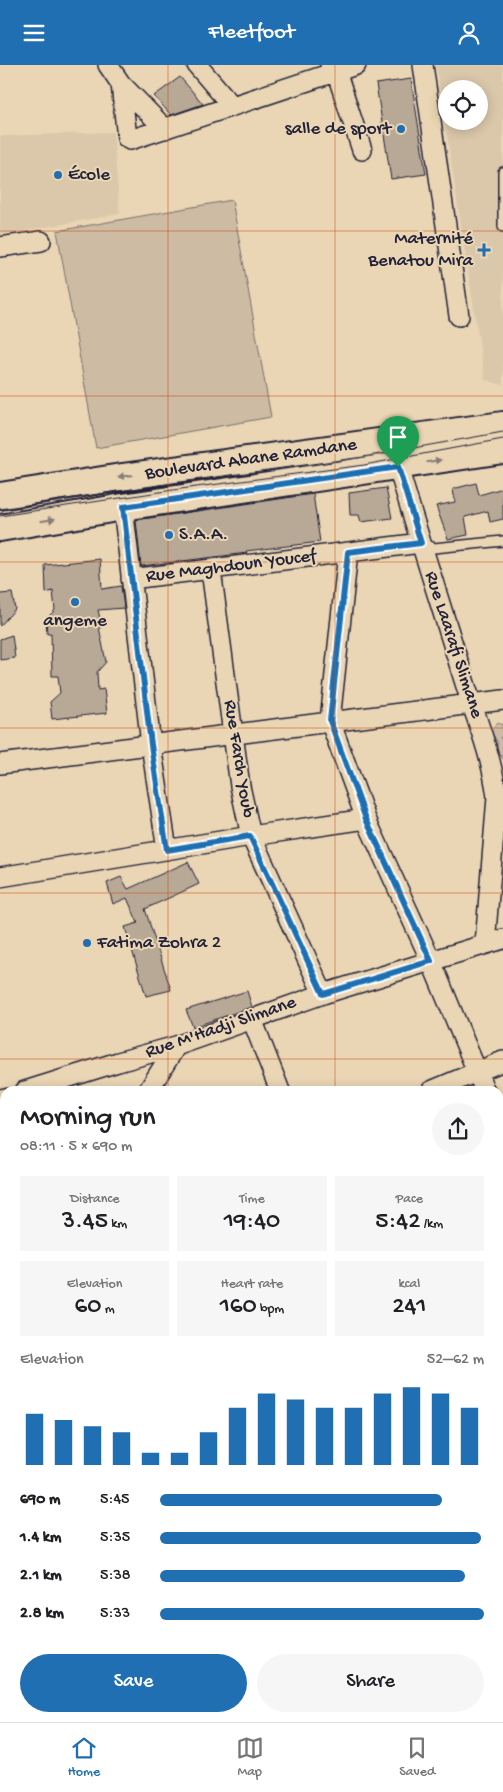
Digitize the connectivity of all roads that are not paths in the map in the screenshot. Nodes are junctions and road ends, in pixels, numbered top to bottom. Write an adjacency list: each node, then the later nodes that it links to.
1 (108, 65): 6 (street)
2 (197, 65): 7 (street)
3 (356, 65): 5 (street)
4 (423, 65): 14 (street)
5 (333, 68): 7 (street); 9 (street)
6 (122, 84): 8 (street); 8 (street)
7 (232, 106): 8 (street)
8 (165, 129)
9 (362, 151)
10 (503, 172): 11 (lane)
11 (503, 227)
12 (41, 241): 13 (street)
13 (0, 247)
14 (459, 316)
15 (503, 425): 18 (main road, Boulevard Abane Ramdane, one-way to 18)
16 (503, 450): 17 (main road, Boulevard Abane Ramdane, one-way to 16)
17 (398, 467): 19 (main road, Boulevard Abane Ramdane); 22 (street, Rue Laarafi Slimane)
18 (0, 496)
19 (123, 507): 20 (main road, Boulevard Abane Ramdane, one-way to 19); 25 (street)
20 (0, 528)
21 (503, 541): 22 (lane)
22 (421, 543): 23 (street, Rue Maghdoun Youcef); 27 (street, Rue Laarafi Slimane)
23 (348, 552): 24 (street, Rue Maghdoun Youcef); 28 (street)
24 (211, 570): 25 (street, Rue Maghdoun Youcef); 29 (street, Rue Farch Youb)
25 (131, 579): 30 (street)
26 (503, 700): 27 (street)
27 (471, 704): 28 (street); 36 (street, Rue Laarafi Slimane)
28 (330, 721): 29 (street); 32 (street)
29 (232, 735): 30 (street); 33 (street, Rue Farch Youb)
30 (151, 745): 31 (street); 34 (street)
31 (0, 764)
32 (366, 819): 33 (street); 37 (street)
33 (250, 836): 34 (street); 38 (street, Rue Farch Youb)
34 (167, 850): 35 (street)
35 (0, 877)
36 (494, 942): 37 (street, Rue M'Hadji Slimane)
37 (431, 961): 38 (street, Rue M'Hadji Slimane); 42 (street)
38 (323, 994): 39 (street, Rue M'Hadji Slimane)
39 (252, 1019): 40 (street, Rue M'Hadji Slimane); 45 (street)
40 (176, 1046): 43 (street, Rue M'Hadji Slimane); 44 (street)
41 (503, 1061): 42 (street)
42 (476, 1072): 46 (street); 47 (street)
43 (41, 1086)
44 (151, 1086)
45 (278, 1086)
46 (443, 1086)
47 (482, 1086)

